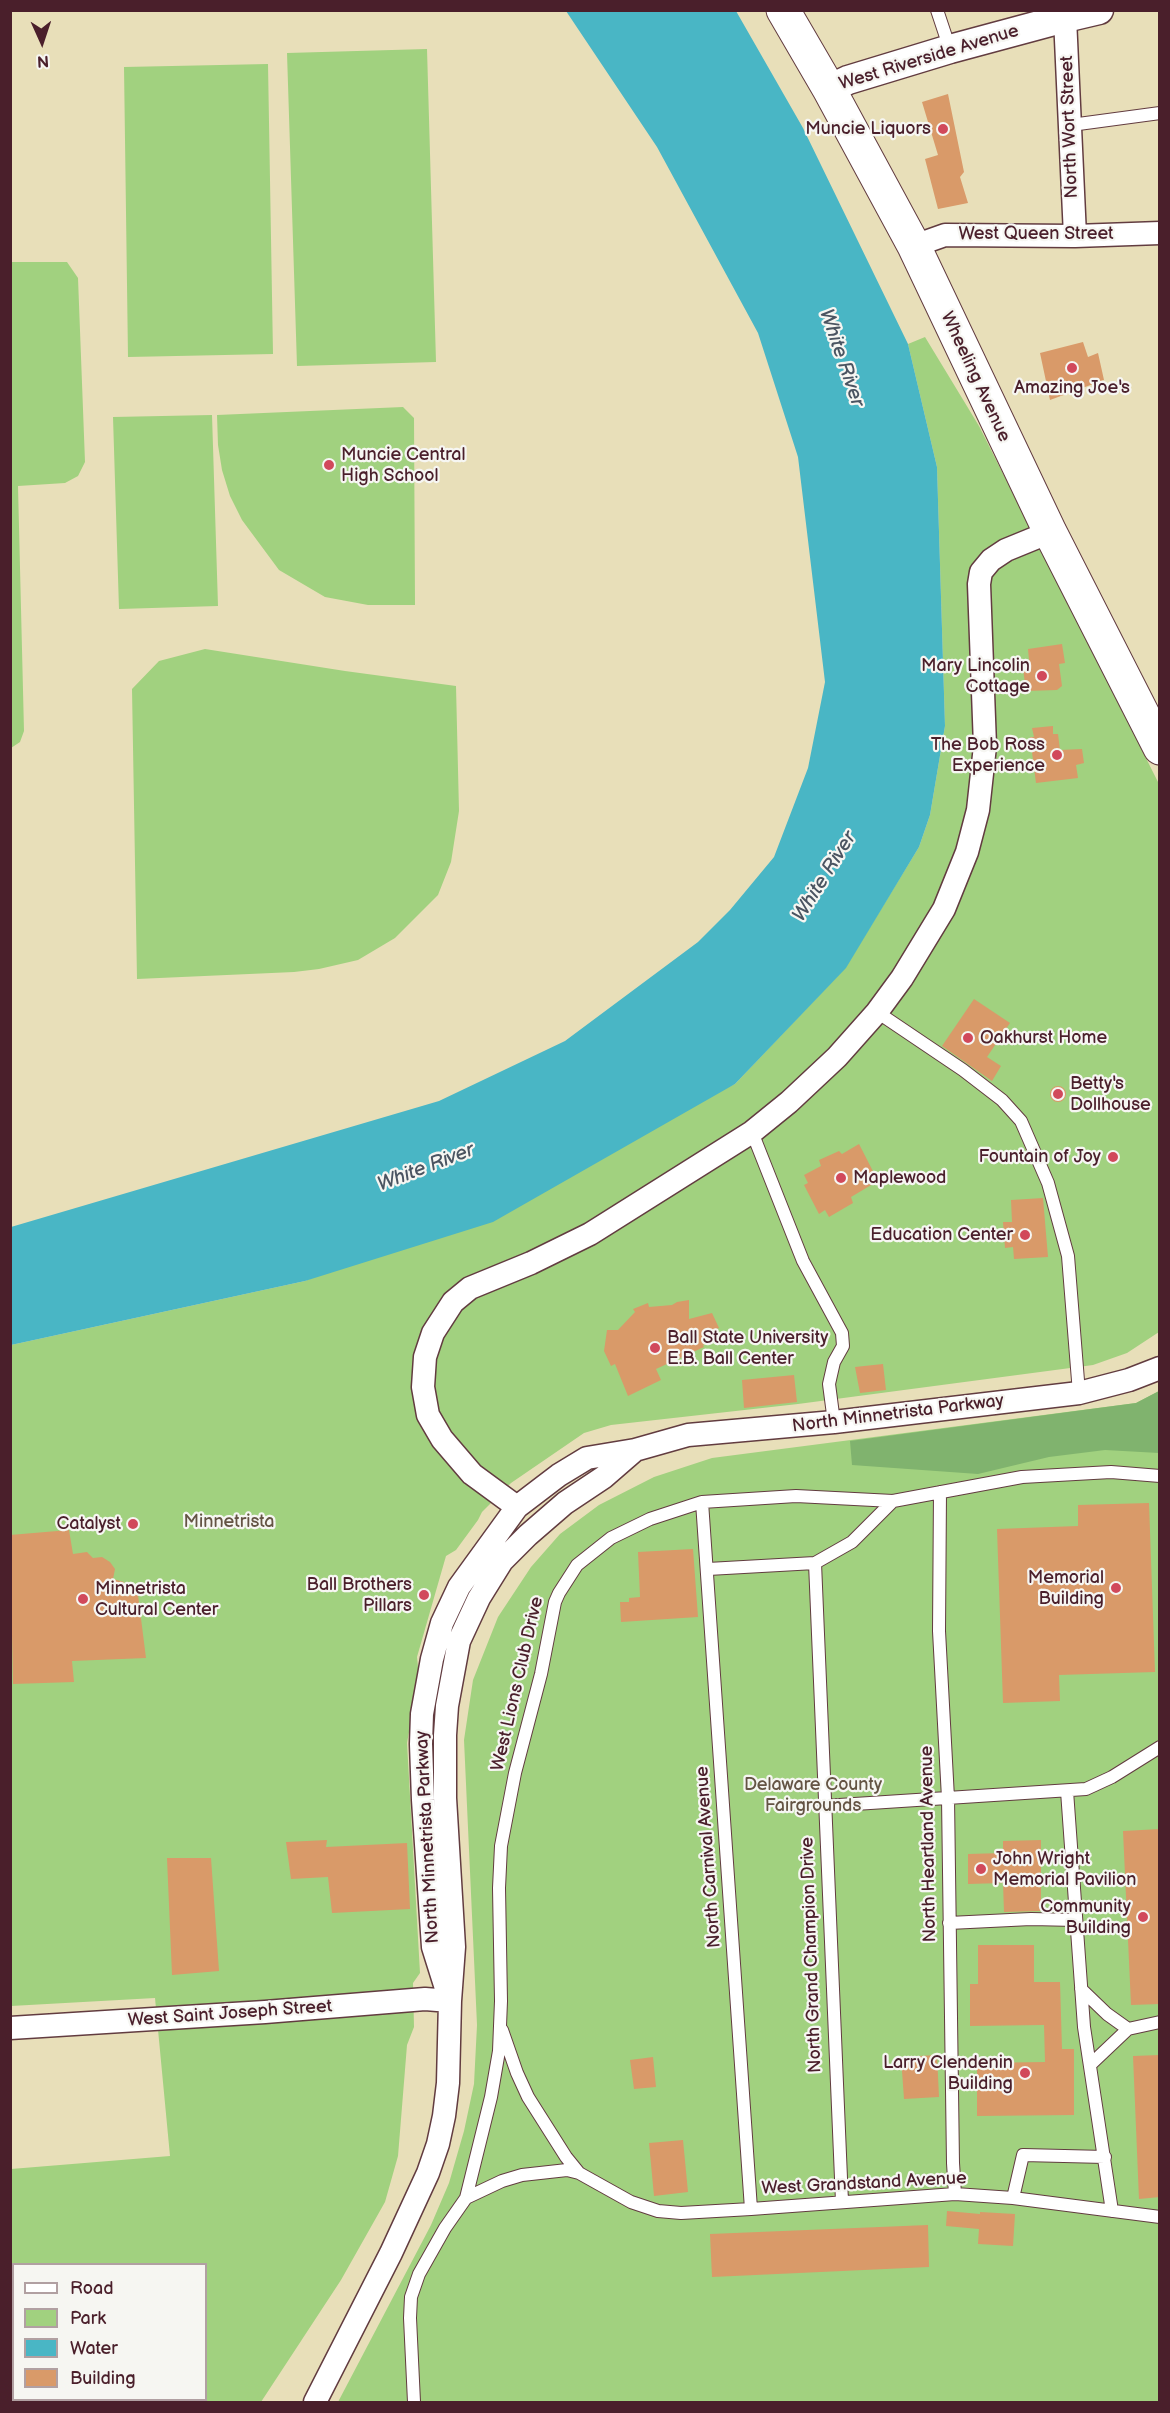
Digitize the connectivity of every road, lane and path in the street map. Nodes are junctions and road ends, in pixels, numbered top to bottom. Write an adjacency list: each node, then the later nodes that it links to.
1 (783, 10): 6 (main road, Wheeling Avenue)
2 (937, 10): 5 (lane)
3 (1098, 11): 4 (street, West Riverside Avenue)
4 (1065, 18): 5 (street, West Riverside Avenue); 8 (street, North Wort Street)
5 (950, 49): 6 (street, West Riverside Avenue)
6 (829, 88): 11 (main road, Wheeling Avenue)
7 (1160, 113): 8 (lane)
8 (1071, 125): 10 (street, North Wort Street)
9 (1160, 233): 10 (street, West Queen Street)
10 (1075, 236): 11 (street, West Queen Street)
11 (914, 246): 12 (main road, Wheeling Avenue)
12 (1050, 532): 13 (main road, Wheeling Avenue); 14 (street)
13 (1160, 748)
14 (877, 1012): 15 (street); 17 (lane)
15 (752, 1132): 18 (lane); 24 (street)
16 (1160, 1368): 17 (street, North Minnetrista Parkway)
17 (1079, 1393): 18 (street, North Minnetrista Parkway)
18 (834, 1422): 19 (street, North Minnetrista Parkway)
19 (635, 1450): 24 (street, North Minnetrista Parkway); 34 (street, North Minnetrista Parkway)
20 (1160, 1476): 21 (lane, West Lions Club Drive)
21 (940, 1492): 22 (lane, West Lions Club Drive); 29 (lane, North Heartland Avenue)
22 (893, 1501): 23 (lane, West Lions Club Drive); 25 (lane)
23 (702, 1502): 26 (lane, North Carnival Avenue); 36 (lane, West Lions Club Drive)
24 (517, 1507): 34 (street, North Minnetrista Parkway)
25 (815, 1563): 26 (lane); 30 (lane, North Grand Champion Drive)
26 (708, 1569): 46 (lane, North Carnival Avenue)
27 (1160, 1747): 28 (lane)
28 (1066, 1791): 29 (lane); 31 (lane)
29 (948, 1798): 30 (lane); 32 (lane, North Heartland Avenue)
30 (824, 1806): 45 (lane, North Grand Champion Drive)
31 (1076, 1920): 32 (lane); 33 (lane)
32 (949, 1923): 42 (lane, North Heartland Avenue)
33 (1081, 1989): 38 (lane); 39 (lane)
34 (450, 2001): 37 (street, West Saint Joseph Street); 49 (street, North Minnetrista Parkway)
35 (1160, 2022): 38 (lane)
36 (500, 2023): 41 (lane); 43 (lane, West Lions Club Drive)
37 (10, 2028)
38 (1128, 2029): 39 (lane)
39 (1090, 2065): 40 (lane)
40 (1105, 2157): 44 (lane); 47 (lane)
41 (579, 2173): 43 (lane, West Lions Club Drive); 46 (lane, West Grandstand Avenue)
42 (955, 2194): 44 (lane, West Grandstand Avenue); 45 (lane, West Grandstand Avenue)
43 (466, 2198): 50 (lane, West Lions Club Drive)
44 (1013, 2198): 47 (lane, West Grandstand Avenue)
45 (842, 2202): 46 (lane, West Grandstand Avenue)
46 (751, 2209)
47 (1112, 2211): 48 (lane, West Grandstand Avenue)
48 (1160, 2217)
49 (315, 2403)
50 (414, 2403)

